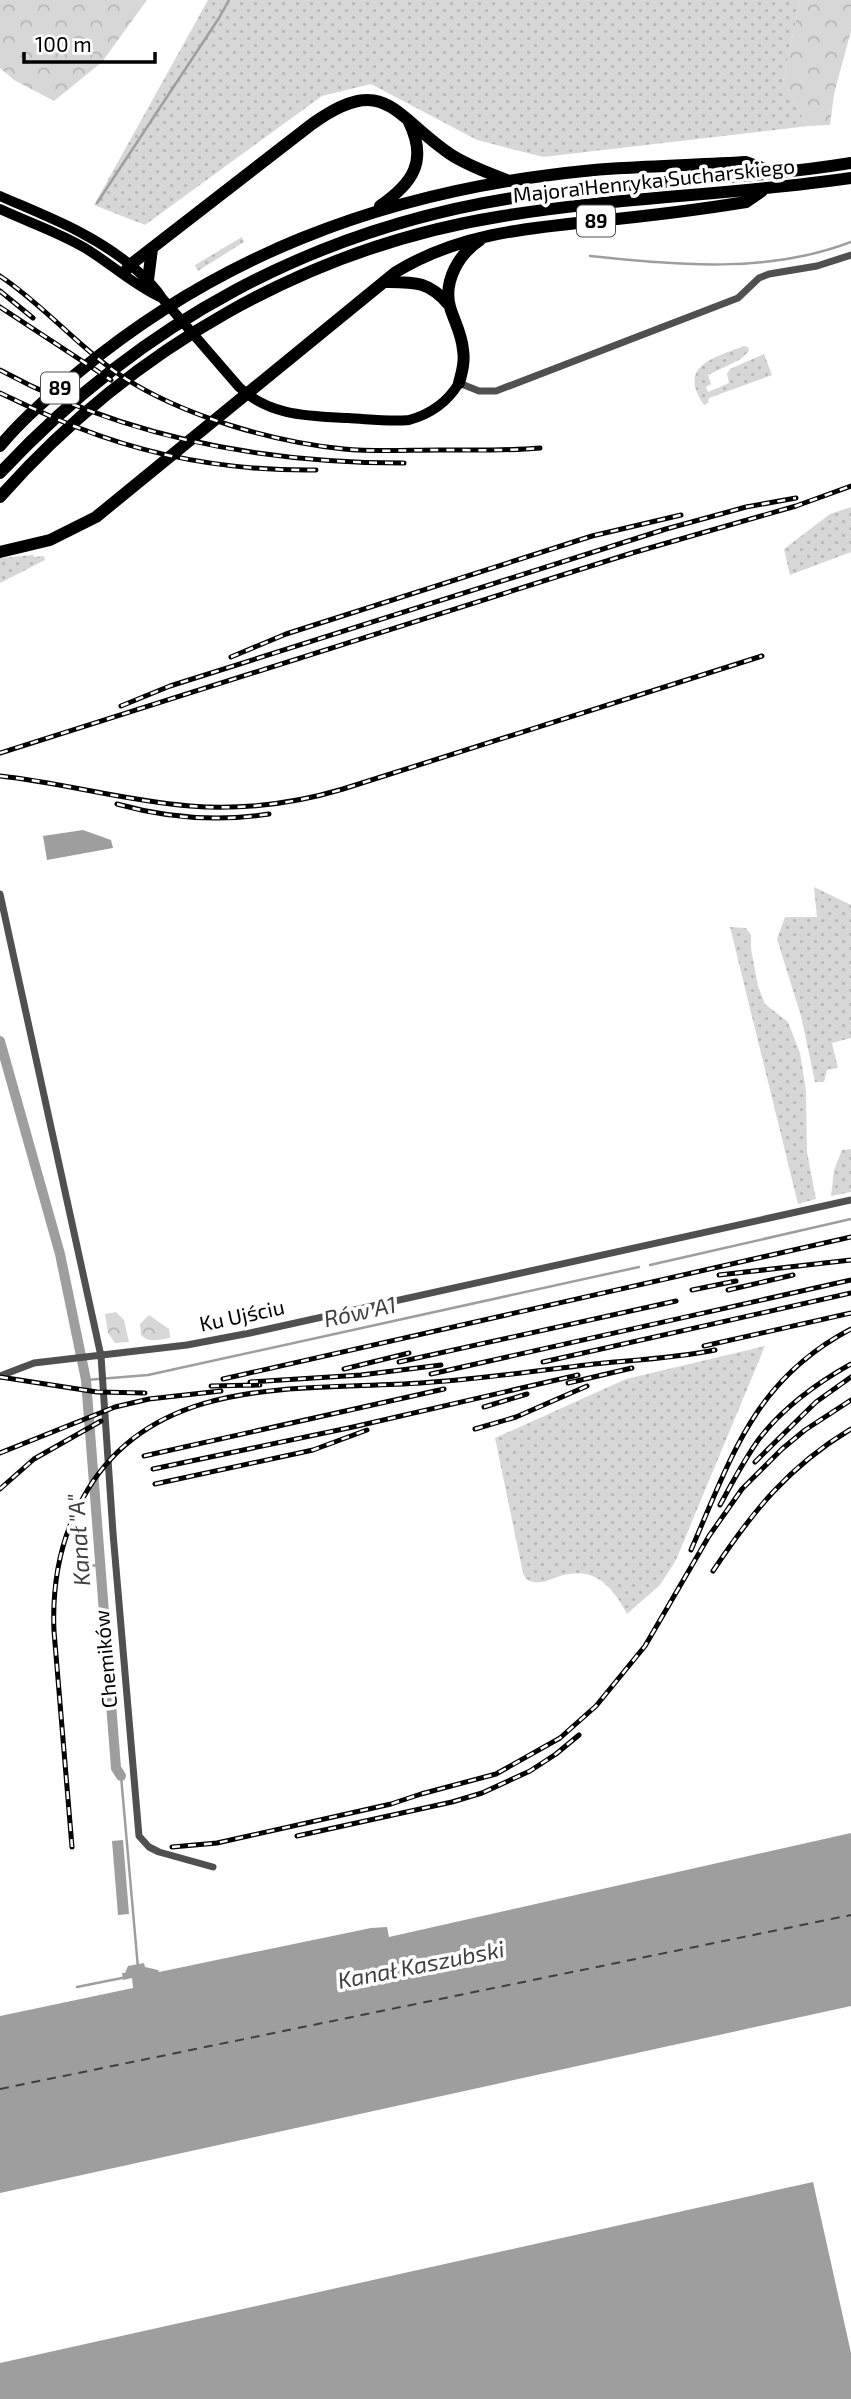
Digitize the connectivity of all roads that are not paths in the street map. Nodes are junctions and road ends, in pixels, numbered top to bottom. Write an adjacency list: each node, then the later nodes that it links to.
1 (407, 119): 5 (highway); 9 (highway); 11 (highway)
2 (851, 163): 3 (highway, Majora Henryka Sucharskiego / 89)
3 (774, 173): 5 (highway, 89); 20 (highway, Majora Henryka Sucharskiego)
4 (851, 178): 6 (highway, Majora Henryka Sucharskiego / 89)
5 (509, 181): 9 (highway, 89)
6 (766, 189): 10 (highway, 89); 21 (highway, Majora Henryka Sucharskiego)
7 (0, 195): 13 (main road)
8 (0, 209): 13 (main road)
9 (371, 212): 19 (highway, 89)
10 (486, 236): 15 (highway, 89); 17 (highway)
11 (152, 249): 13 (highway); 14 (highway)
12 (851, 255): 18 (street)
13 (127, 269): 14 (main road); 16 (main road)
14 (148, 280): 16 (main road)
15 (384, 282): 17 (highway); 22 (highway, 89)
16 (162, 298): 18 (main road)
17 (450, 306): 18 (highway)
18 (459, 383)
19 (2, 443)
20 (0, 473)
21 (0, 497)
22 (0, 552)
23 (0, 894): 25 (street)
24 (851, 1200): 25 (street, Ku Ujściu)
25 (101, 1356): 26 (street, Ku Ujściu); 27 (street, Chemików)
26 (0, 1376)
27 (213, 1867)

